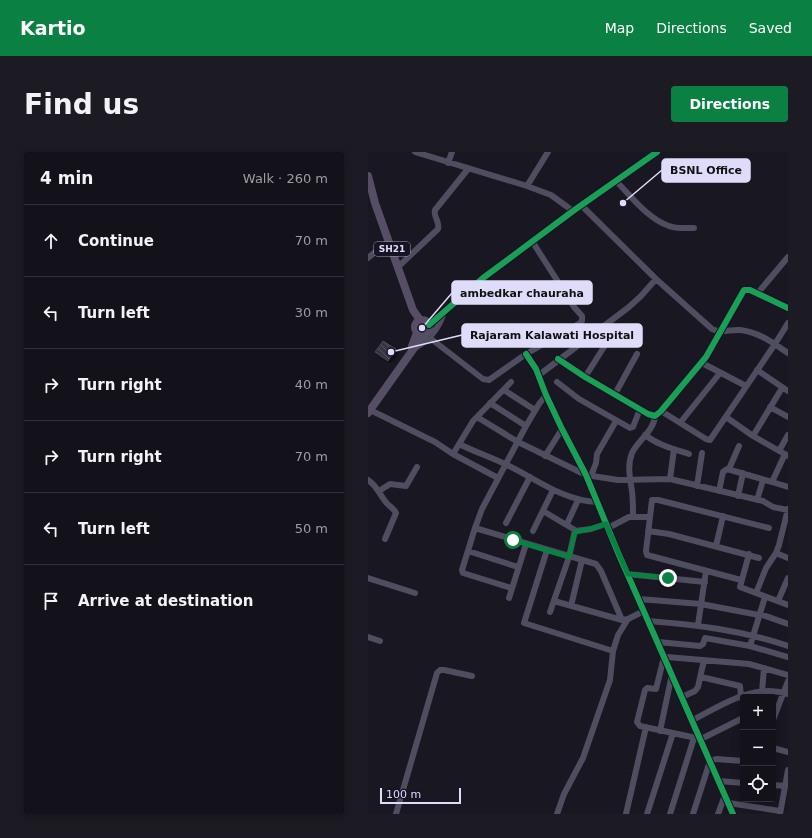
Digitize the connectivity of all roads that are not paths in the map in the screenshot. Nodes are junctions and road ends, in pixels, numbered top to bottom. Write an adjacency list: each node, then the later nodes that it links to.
1 (415, 152): 5 (street)
2 (452, 152): 5 (street)
3 (548, 152): 9 (street)
4 (657, 152): 8 (street)
5 (448, 163): 6 (street)
6 (468, 169): 9 (street); 19 (street)
7 (368, 176): 19 (main road, SH21)
8 (616, 181): 11 (street); 14 (street)
9 (528, 186): 13 (street)
10 (368, 189): 12 (main road, SH21)
11 (582, 205): 13 (street); 20 (street)
12 (370, 206): 16 (main road, SH21)
13 (573, 211): 15 (street)
14 (694, 228)
15 (532, 241): 23 (street); 32 (street)
16 (385, 244): 18 (street); 24 (main road, SH21)
17 (788, 257): 21 (street)
18 (368, 258)
19 (398, 267): 24 (main road, SH21)
20 (656, 280): 27 (street); 34 (street)
21 (757, 294): 22 (street); 27 (street)
22 (788, 308)
23 (443, 314): 26 (street); 28 (street)
24 (417, 322): 26 (main road); 28 (main road, SH21)
25 (788, 323): 30 (street)
26 (429, 325): 28 (main road)
27 (720, 332): 30 (street); 35 (street)
28 (424, 335): 32 (street); 51 (main road); 51 (main road)
29 (609, 340): 39 (street)
30 (775, 344): 31 (street); 36 (street)
31 (788, 353)
32 (526, 354): 38 (street)
33 (637, 354): 46 (street)
34 (558, 359): 38 (street); 39 (street)
35 (702, 363): 37 (street); 53 (street)
36 (757, 370): 42 (street); 43 (street)
37 (720, 373): 42 (street); 59 (street)
38 (539, 375): 47 (street)
39 (586, 378): 46 (street)
40 (511, 382): 44 (street)
41 (557, 382): 58 (street)
42 (746, 386): 56 (street)
43 (782, 388): 45 (street); 49 (street)
44 (504, 390): 48 (street); 52 (street)
45 (788, 391)
46 (615, 394): 50 (street)
47 (546, 396): 52 (street); 61 (street)
48 (490, 403): 55 (street); 60 (street)
49 (770, 407): 57 (street); 64 (street)
50 (640, 409): 54 (street); 58 (street)
51 (368, 410): 70 (street)
52 (535, 410): 60 (street)
53 (661, 411): 54 (street); 59 (street)
54 (654, 416): 62 (street)
55 (476, 417): 65 (street); 66 (street)
56 (726, 417): 59 (street); 64 (street)
57 (788, 417)
58 (616, 421): 78 (street)
59 (680, 423)
60 (526, 426): 65 (street)
61 (562, 429): 73 (street); 78 (street)
62 (645, 435): 68 (street); 83 (street)
63 (788, 435): 72 (street)
64 (753, 436): 72 (street)
65 (518, 442): 73 (street); 74 (street)
66 (459, 444): 70 (street); 74 (street)
67 (739, 446): 76 (street)
68 (674, 450): 71 (street); 81 (street)
69 (702, 453): 86 (street)
70 (453, 454): 80 (street)
71 (689, 454)
72 (784, 454): 84 (street)
73 (545, 456): 78 (street)
74 (507, 464): 79 (street); 80 (street)
75 (417, 467): 89 (street)
76 (729, 469): 77 (street); 90 (street)
77 (743, 473): 82 (street); 91 (street)
78 (588, 475): 83 (street); 94 (street)
79 (530, 477): 88 (street); 100 (street)
80 (498, 478): 103 (street)
81 (670, 479): 83 (street); 86 (street)
82 (764, 480): 84 (street); 93 (street)
83 (630, 481): 97 (street)
84 (772, 482): 87 (street)
85 (369, 483): 89 (street)
86 (697, 486): 90 (street)
87 (788, 487)
88 (553, 490): 92 (street); 96 (street)
89 (379, 491): 108 (street)
90 (719, 491): 91 (street)
91 (738, 496): 93 (street)
92 (578, 500): 94 (street); 101 (street)
93 (758, 500): 95 (street)
94 (597, 502): 102 (street)
95 (788, 510): 113 (street)
96 (543, 511): 101 (street); 106 (street)
97 (634, 516): 99 (street); 102 (street)
98 (723, 516): 99 (street); 104 (street); 110 (street)
99 (649, 517): 105 (street)
100 (506, 523)
101 (567, 524): 107 (street)
102 (607, 526): 107 (street); 121 (street)
103 (474, 528): 109 (street); 112 (street)
104 (769, 528)
105 (648, 530): 110 (street); 120 (street)
106 (534, 531)
107 (575, 532): 115 (street)
108 (385, 539)
109 (526, 544): 111 (street); 119 (street)
110 (716, 546): 114 (street)
111 (547, 550): 115 (street); 150 (street)
112 (468, 551): 119 (street); 126 (street)
113 (776, 553): 117 (street); 128 (street)
114 (749, 554): 116 (street); 124 (street)
115 (569, 557): 118 (street); 132 (street)
116 (759, 558)
117 (788, 558)
118 (582, 560): 136 (street); 140 (street)
119 (518, 567): 126 (street)
120 (706, 571): 124 (street); 125 (street)
121 (628, 574): 125 (street); 131 (street)
122 (368, 578): 127 (street)
123 (788, 578): 133 (street)
124 (741, 580): 128 (street)
125 (705, 582): 134 (street)
126 (511, 588): 130 (street)
127 (415, 593)
128 (756, 593): 129 (street)
129 (765, 597): 133 (street); 139 (street)
130 (509, 598)
131 (639, 599): 134 (street); 137 (street)
132 (554, 601): 136 (street); 138 (street)
133 (778, 601): 135 (street)
134 (701, 604): 139 (street); 143 (street)
135 (788, 605)
136 (570, 606): 140 (street)
137 (644, 611): 140 (street); 141 (street)
138 (550, 612)
139 (759, 615): 142 (street); 144 (street)
140 (625, 620): 150 (street)
141 (649, 622): 143 (street); 147 (street)
142 (788, 624)
143 (698, 625): 144 (street)
144 (753, 635): 148 (street); 149 (street)
145 (368, 637): 146 (street)
146 (380, 641)
147 (658, 642): 148 (street); 152 (street)
148 (750, 646): 151 (street)
149 (788, 646)
150 (613, 651): 188 (street)
151 (788, 657)
152 (665, 658): 153 (street); 155 (street); 169 (street)
153 (704, 660): 154 (street); 158 (street)
154 (764, 668): 156 (street); 160 (street)
155 (672, 674): 164 (street); 170 (street)
156 (788, 675)
157 (472, 676): 187 (street)
158 (700, 677): 162 (street); 164 (street)
159 (788, 681): 161 (street)
160 (762, 692): 161 (street); 163 (street)
161 (786, 693): 166 (street)
162 (741, 694)
163 (755, 694)
164 (682, 697): 168 (street)
165 (740, 699): 168 (street)
166 (776, 714)
167 (740, 719): 172 (street)
168 (693, 720): 172 (street)
169 (646, 727): 170 (street); 189 (street)
170 (660, 731): 171 (street)
171 (673, 733): 172 (street); 190 (street)
172 (698, 738): 175 (street); 191 (street)
173 (776, 749): 174 (street)
174 (788, 752)
175 (710, 761): 176 (street); 179 (street); 192 (street)
176 (740, 761)
177 (788, 770): 178 (street)
178 (787, 778): 182 (street)
179 (719, 781): 180 (street); 183 (street)
180 (740, 783)
181 (776, 785): 182 (street)
182 (785, 786): 185 (street)
183 (725, 795): 184 (street); 193 (street)
184 (729, 803): 185 (street); 186 (street)
185 (780, 812)
186 (732, 813)
187 (396, 814)
188 (557, 814)
189 (628, 814)
190 (646, 814)
191 (670, 814)
192 (693, 814)
193 (718, 814)

